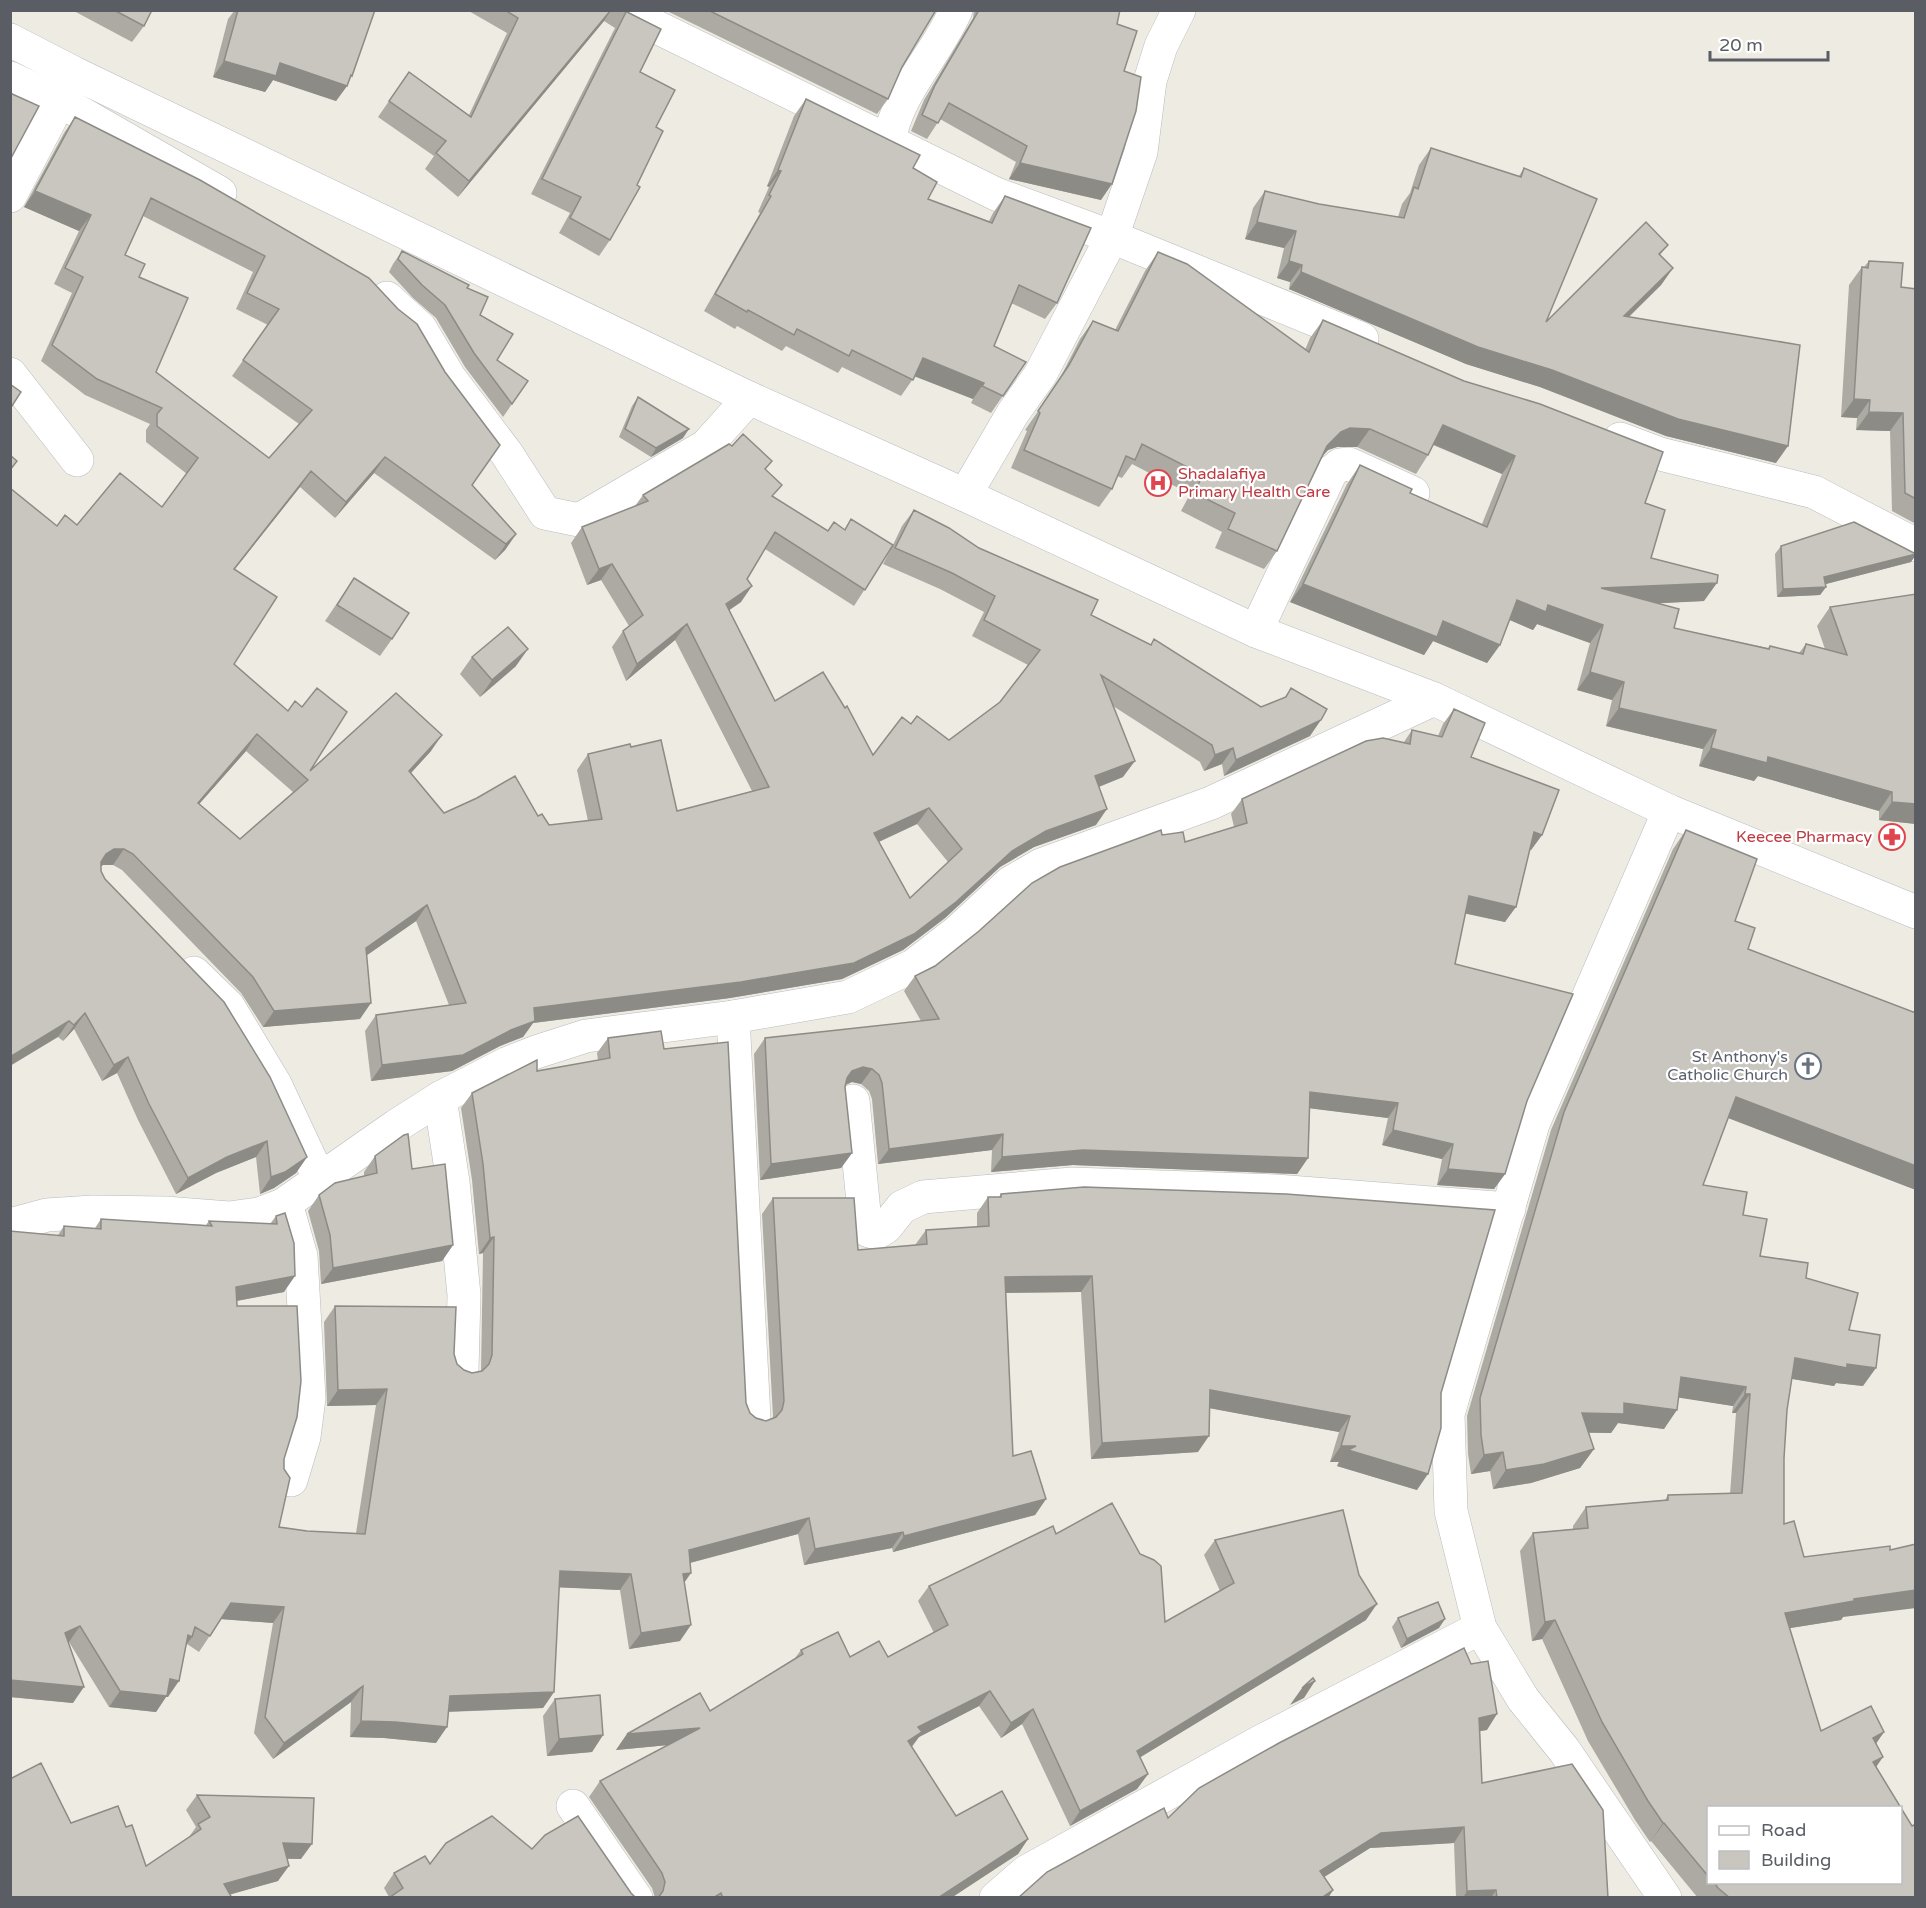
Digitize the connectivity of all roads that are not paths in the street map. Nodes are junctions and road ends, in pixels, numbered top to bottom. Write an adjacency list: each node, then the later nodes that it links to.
1 (622, 10): 7 (street)
2 (956, 10): 7 (street)
3 (1179, 10): 10 (street)
4 (10, 40): 6 (street)
5 (10, 78): 6 (street)
6 (67, 87): 8 (street); 9 (street); 14 (street)
7 (889, 143): 10 (street)
8 (10, 196)
9 (246, 208)
10 (1112, 237): 12 (street); 18 (street)
11 (370, 279): 14 (street)
12 (1387, 350)
13 (10, 374): 16 (street)
14 (749, 398): 18 (street)
15 (1597, 429): 19 (street)
16 (77, 460)
17 (1413, 494): 20 (street)
18 (965, 495): 20 (street)
19 (1916, 545)
20 (1256, 631): 21 (street)
21 (1434, 699): 22 (street); 25 (street)
22 (1669, 811): 23 (street); 30 (street)
23 (1916, 912)
24 (177, 956): 28 (street)
25 (733, 1017): 26 (street); 33 (street)
26 (440, 1098): 28 (street); 32 (street)
27 (853, 1101): 30 (street)
28 (320, 1180): 29 (street)
29 (283, 1205): 31 (street); 34 (street)
30 (1509, 1209): 35 (street)
31 (10, 1225)
32 (462, 1371)
33 (754, 1418)
34 (291, 1480)
35 (1480, 1628): 38 (street); 39 (street)
36 (573, 1806): 37 (street)
37 (636, 1898)
38 (996, 1898)
39 (1665, 1898)

